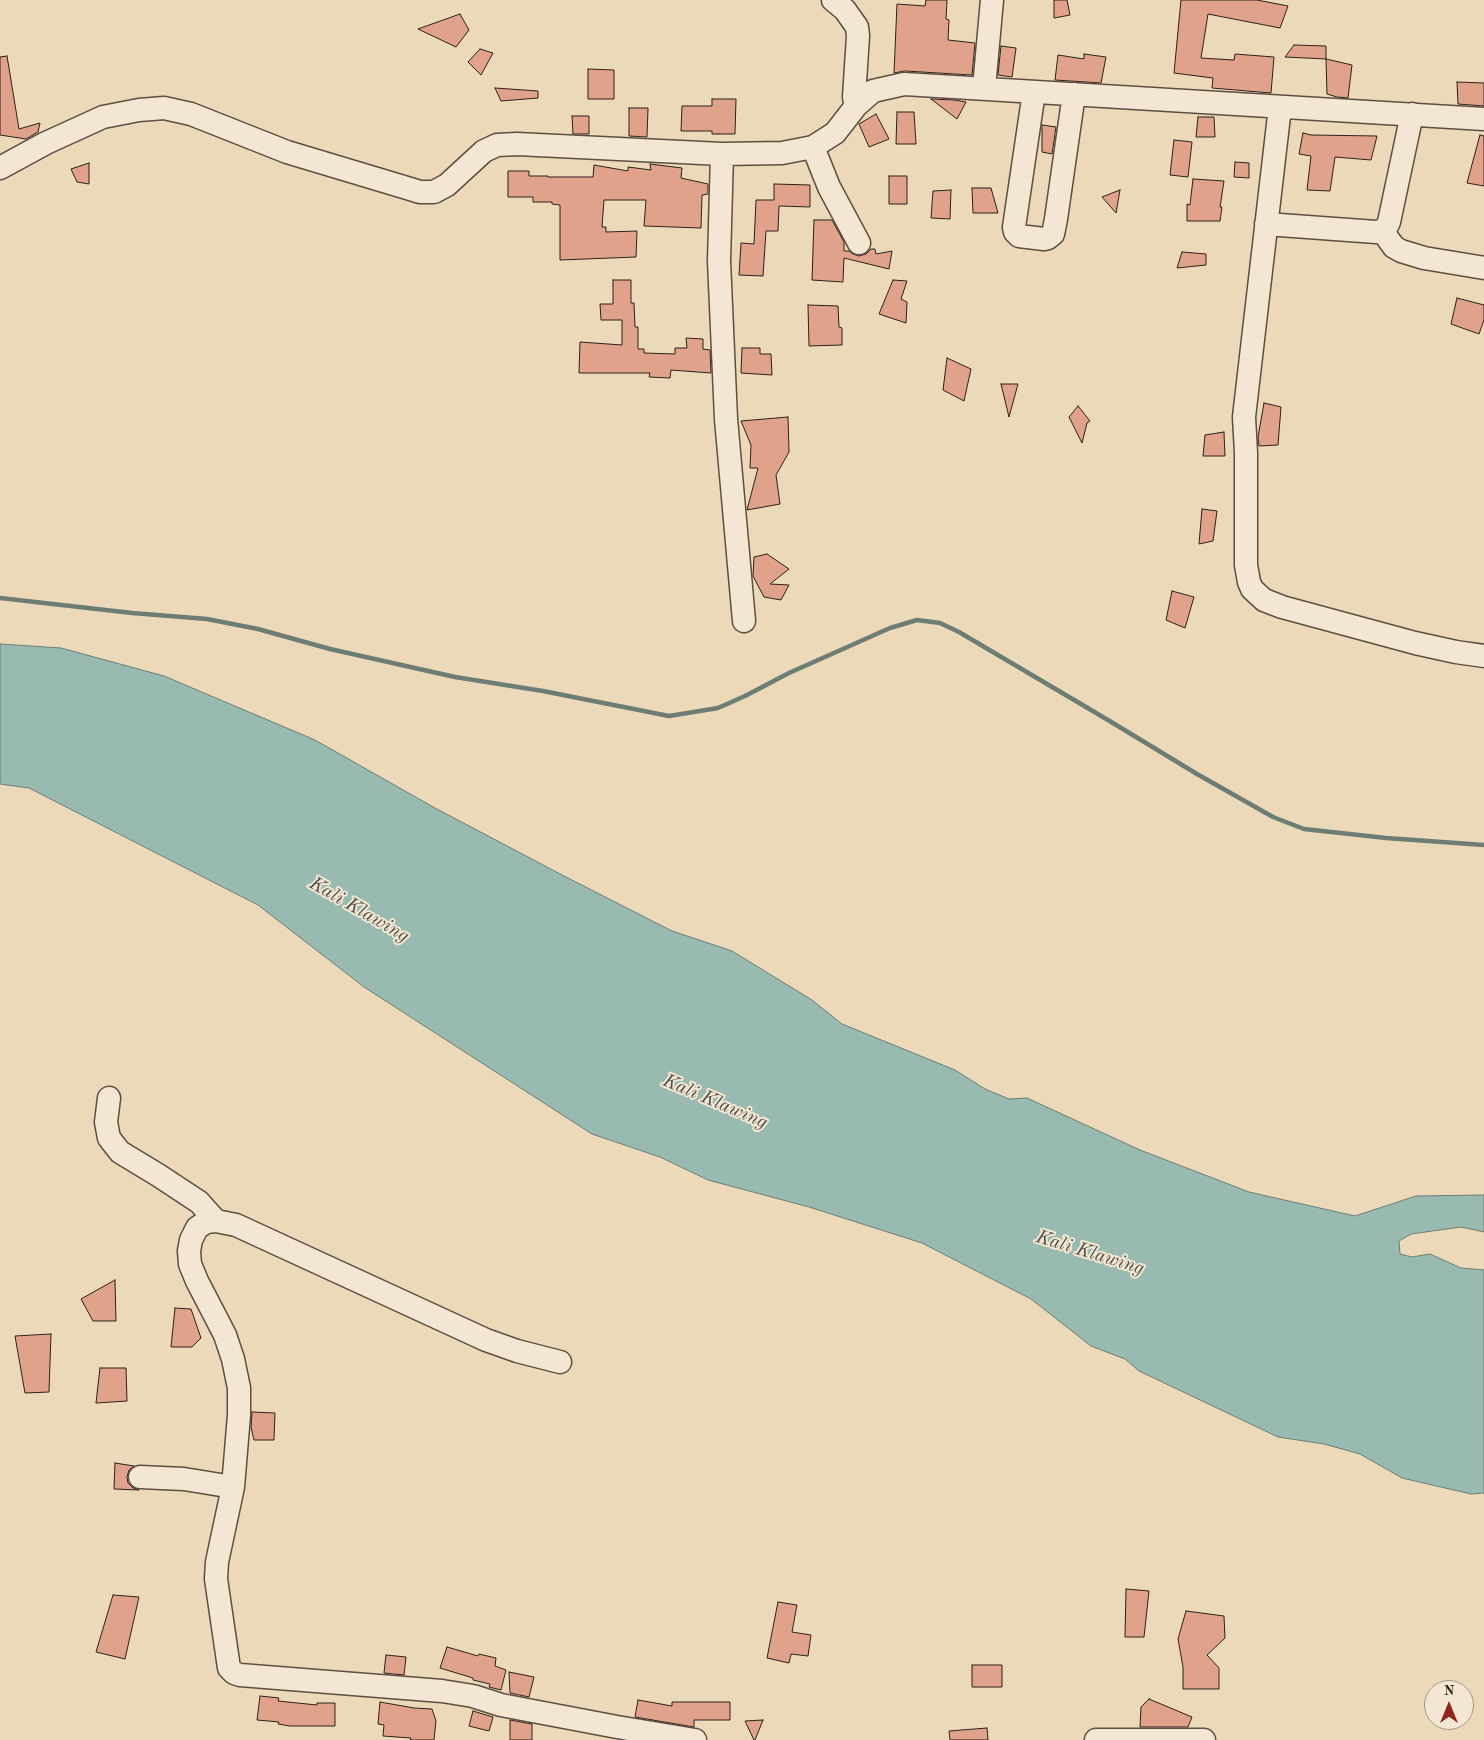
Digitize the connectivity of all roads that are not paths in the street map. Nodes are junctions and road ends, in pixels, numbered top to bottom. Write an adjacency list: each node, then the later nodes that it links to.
1 (833, 0): 6 (street)
2 (992, 0): 3 (street)
3 (984, 88): 4 (street); 6 (street)
4 (1034, 92): 5 (street); 5 (street)
5 (1074, 94): 7 (street)
6 (856, 106): 10 (street)
7 (1280, 107): 8 (street); 13 (street)
8 (1412, 114): 9 (street); 14 (street)
9 (1484, 119)
10 (813, 147): 11 (street); 15 (street)
11 (722, 154): 12 (street); 17 (street)
12 (0, 168)
13 (1266, 224): 14 (street); 18 (street)
14 (1383, 232): 16 (street)
15 (859, 243)
16 (1484, 268)
17 (744, 621)
18 (1484, 656)
19 (109, 1098): 20 (street)
20 (216, 1221): 21 (street); 23 (street)
21 (560, 1362)
22 (140, 1477): 23 (street)
23 (233, 1487): 24 (street)
24 (695, 1740)
25 (1096, 1740): 26 (street)
26 (1204, 1740)

